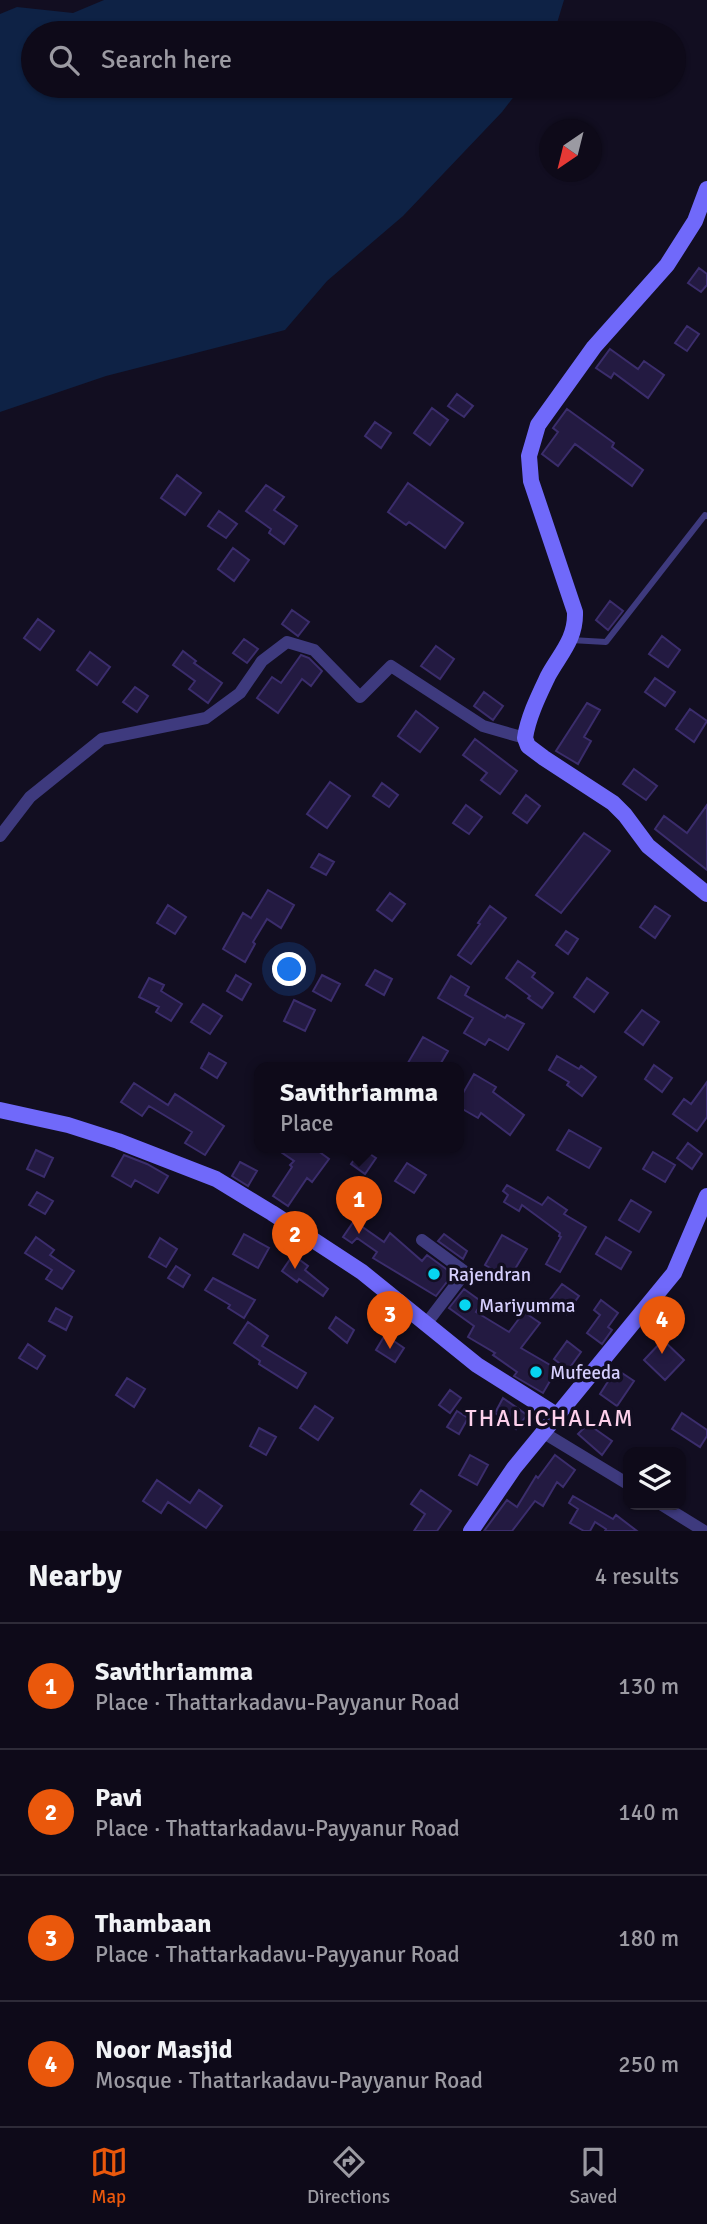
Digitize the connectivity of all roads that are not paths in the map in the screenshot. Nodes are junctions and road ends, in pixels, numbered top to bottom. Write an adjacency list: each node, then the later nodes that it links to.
1 (707, 189): 3 (main road)
2 (707, 516): 3 (lane)
3 (571, 640): 4 (main road)
4 (525, 738): 5 (street); 6 (main road)
5 (0, 836)
6 (707, 894)
7 (0, 1110): 10 (main road)
8 (707, 1196): 11 (main road)
9 (422, 1240): 10 (street)
10 (426, 1324): 11 (main road)
11 (558, 1416): 12 (main road)
12 (544, 1433): 13 (street); 15 (main road)
13 (623, 1481)
14 (670, 1510): 16 (street)
15 (471, 1531)
16 (704, 1531)

